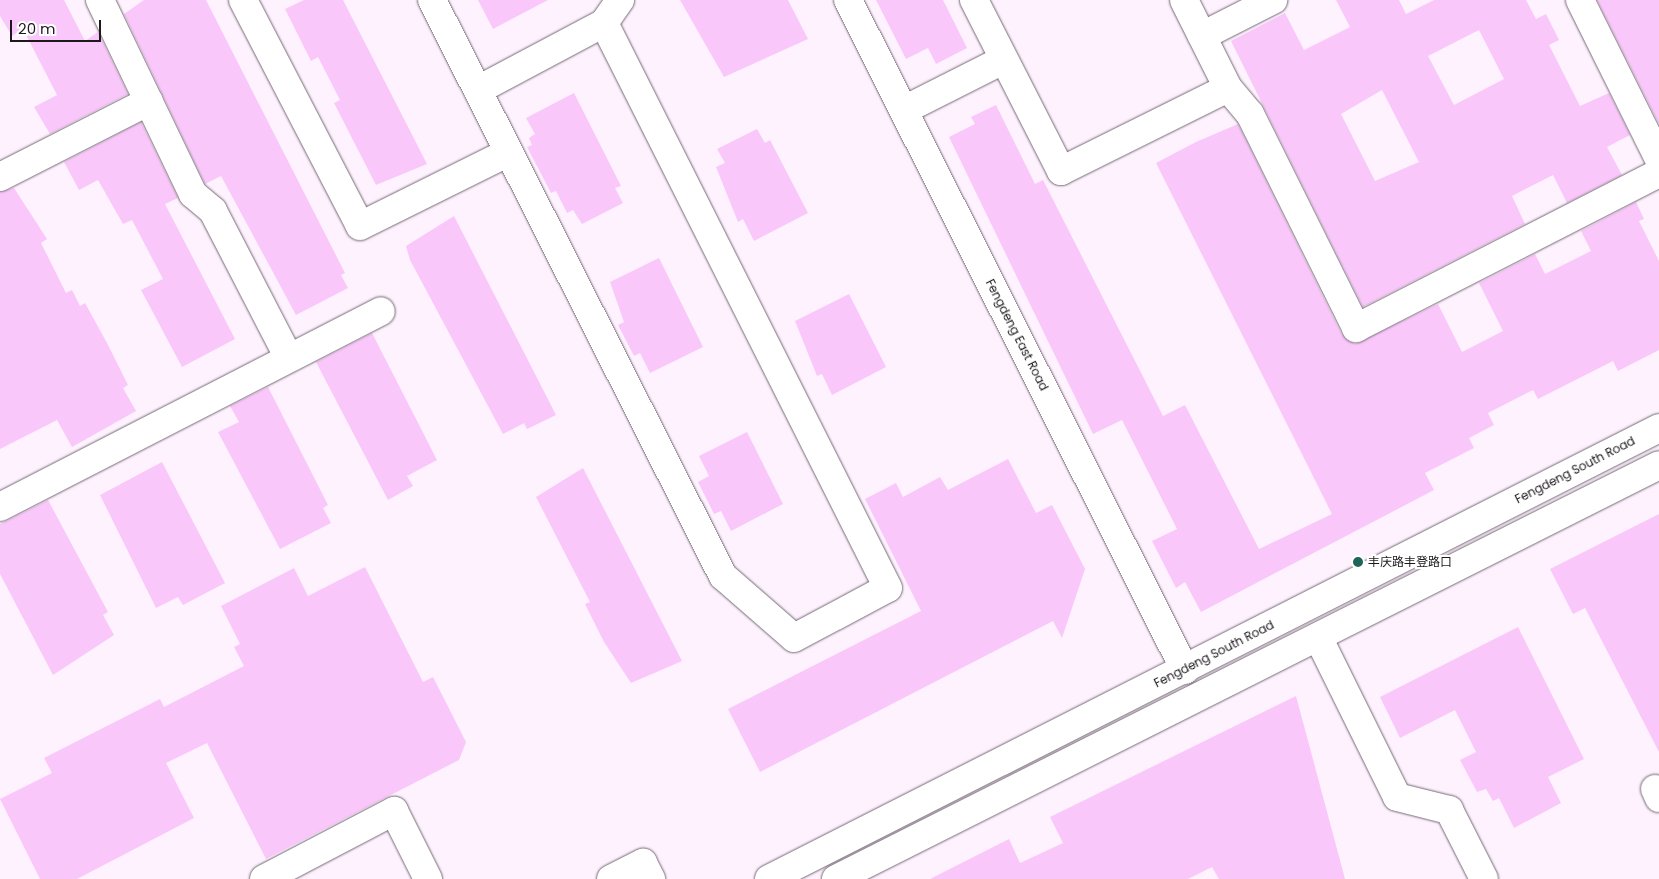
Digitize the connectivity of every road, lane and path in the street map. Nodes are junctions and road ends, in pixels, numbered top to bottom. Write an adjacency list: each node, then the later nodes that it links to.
1 (100, 0): 15 (street)
2 (243, 0): 17 (street)
3 (432, 0): 14 (street)
4 (620, 0): 10 (street)
5 (848, 0): 16 (street, Fengdeng East Road)
6 (974, 0): 12 (street)
7 (1184, 0): 11 (street)
8 (1273, 0): 11 (street)
9 (1580, 0): 18 (street)
10 (604, 23): 14 (street); 17 (street)
11 (1202, 36): 13 (street)
12 (1003, 60): 13 (street); 16 (street)
13 (1228, 88): 19 (street)
14 (478, 90): 17 (street)
15 (149, 102): 20 (street); 22 (street)
16 (904, 110): 27 (street, Fengdeng East Road)
17 (509, 152)
18 (1659, 159)
19 (1659, 172)
20 (0, 177)
21 (381, 311): 22 (street)
22 (289, 358): 25 (street)
23 (1659, 428): 27 (street, Fengdeng South Road)
24 (1659, 465): 26 (street)
25 (0, 507)
26 (1318, 637): 33 (street); 34 (street)
27 (1185, 670): 32 (street, Fengdeng South Road)
28 (264, 879): 29 (street)
29 (428, 879)
30 (610, 879): 31 (street)
31 (651, 879)
32 (769, 879)
33 (836, 879)
34 (1484, 879)

